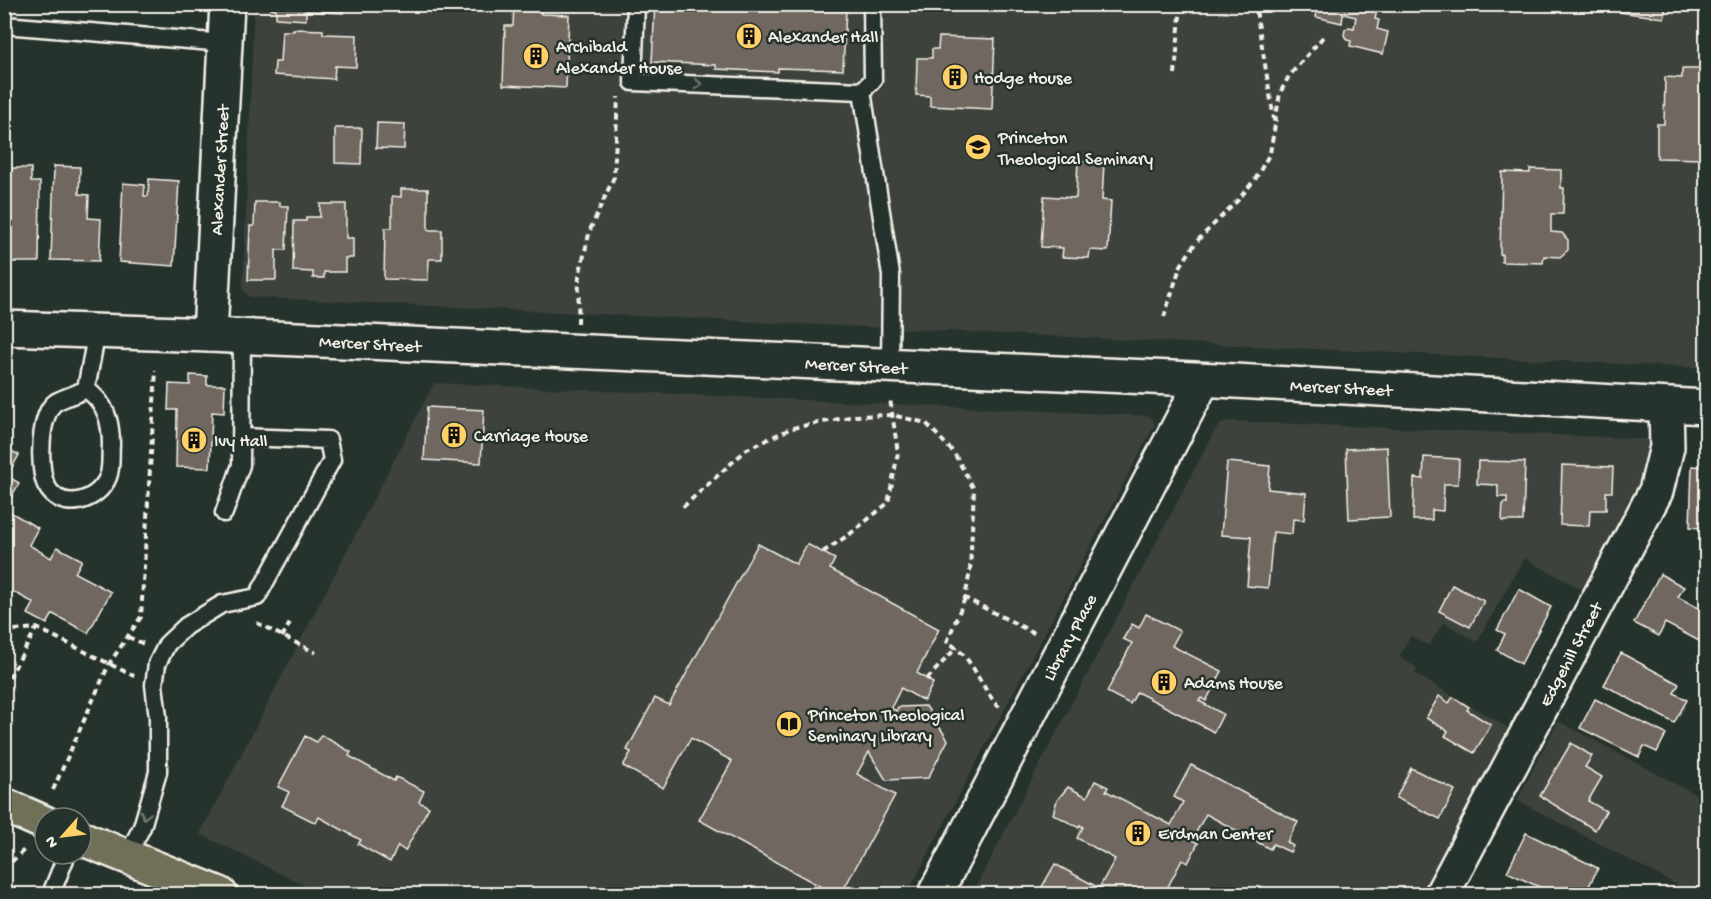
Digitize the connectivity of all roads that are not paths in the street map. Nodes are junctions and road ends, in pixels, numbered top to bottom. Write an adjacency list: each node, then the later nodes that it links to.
1 (227, 4): 5 (main road, Alexander Street)
2 (636, 4): 6 (lane, one-way to 6)
3 (872, 4): 6 (lane)
4 (4, 25): 5 (lane)
5 (225, 43): 9 (main road, Alexander Street)
6 (861, 91): 10 (lane)
7 (4, 328): 8 (main road, Mercer Street)
8 (97, 331): 9 (main road, Mercer Street); 12 (lane)
9 (226, 336): 10 (main road, Mercer Street); 15 (lane)
10 (890, 367): 11 (main road, Mercer Street)
11 (1203, 380): 13 (main road, Mercer Street); 24 (main road, Library Place)
12 (86, 389): 12 (lane)
13 (1666, 405): 14 (main road, Mercer Street); 25 (main road, Edgehill Street)
14 (1707, 407)
15 (241, 437): 16 (lane); 20 (lane, one-way to 20)
16 (224, 513)
17 (4, 805): 18 (highway)
18 (33, 832)
19 (93, 843): 20 (highway)
20 (127, 856): 23 (highway)
21 (62, 866): 22 (lane)
22 (51, 894)
23 (220, 894)
24 (935, 894)
25 (1442, 894)

